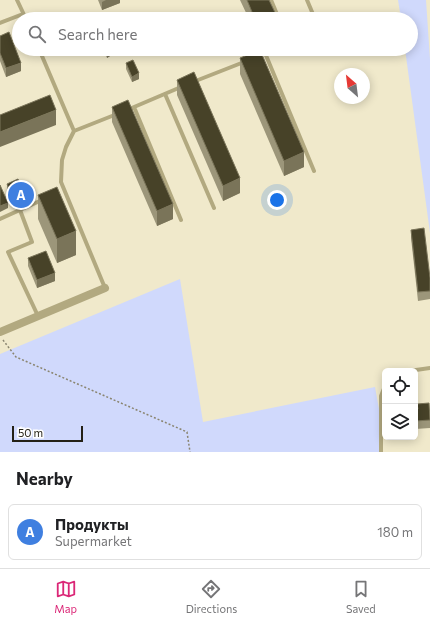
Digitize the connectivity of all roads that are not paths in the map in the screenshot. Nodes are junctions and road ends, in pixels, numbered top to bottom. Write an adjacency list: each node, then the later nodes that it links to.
1 (17, 0): 4 (lane)
2 (271, 0): 5 (lane)
3 (307, 0): 6 (lane)
4 (22, 12)
5 (276, 12)
6 (312, 12)
7 (12, 18): 8 (lane)
8 (0, 23)
9 (42, 56): 12 (lane)
10 (258, 56): 13 (lane)
11 (266, 56): 17 (lane)
12 (58, 94): 14 (lane); 16 (lane)
13 (165, 94): 15 (lane); 21 (lane)
14 (51, 96)
15 (134, 107): 16 (lane); 24 (lane)
16 (74, 131): 18 (lane)
17 (314, 171)
18 (64, 190): 19 (lane); 25 (lane)
19 (58, 193)
20 (45, 199): 22 (lane)
21 (214, 208)
22 (20, 210): 23 (lane); 26 (lane)
23 (0, 219)
24 (181, 220)
25 (105, 288): 26 (street)
26 (38, 316): 27 (street)
27 (0, 332)
28 (430, 368): 29 (lane)
29 (418, 370)
30 (382, 394): 31 (lane)
31 (381, 452)

